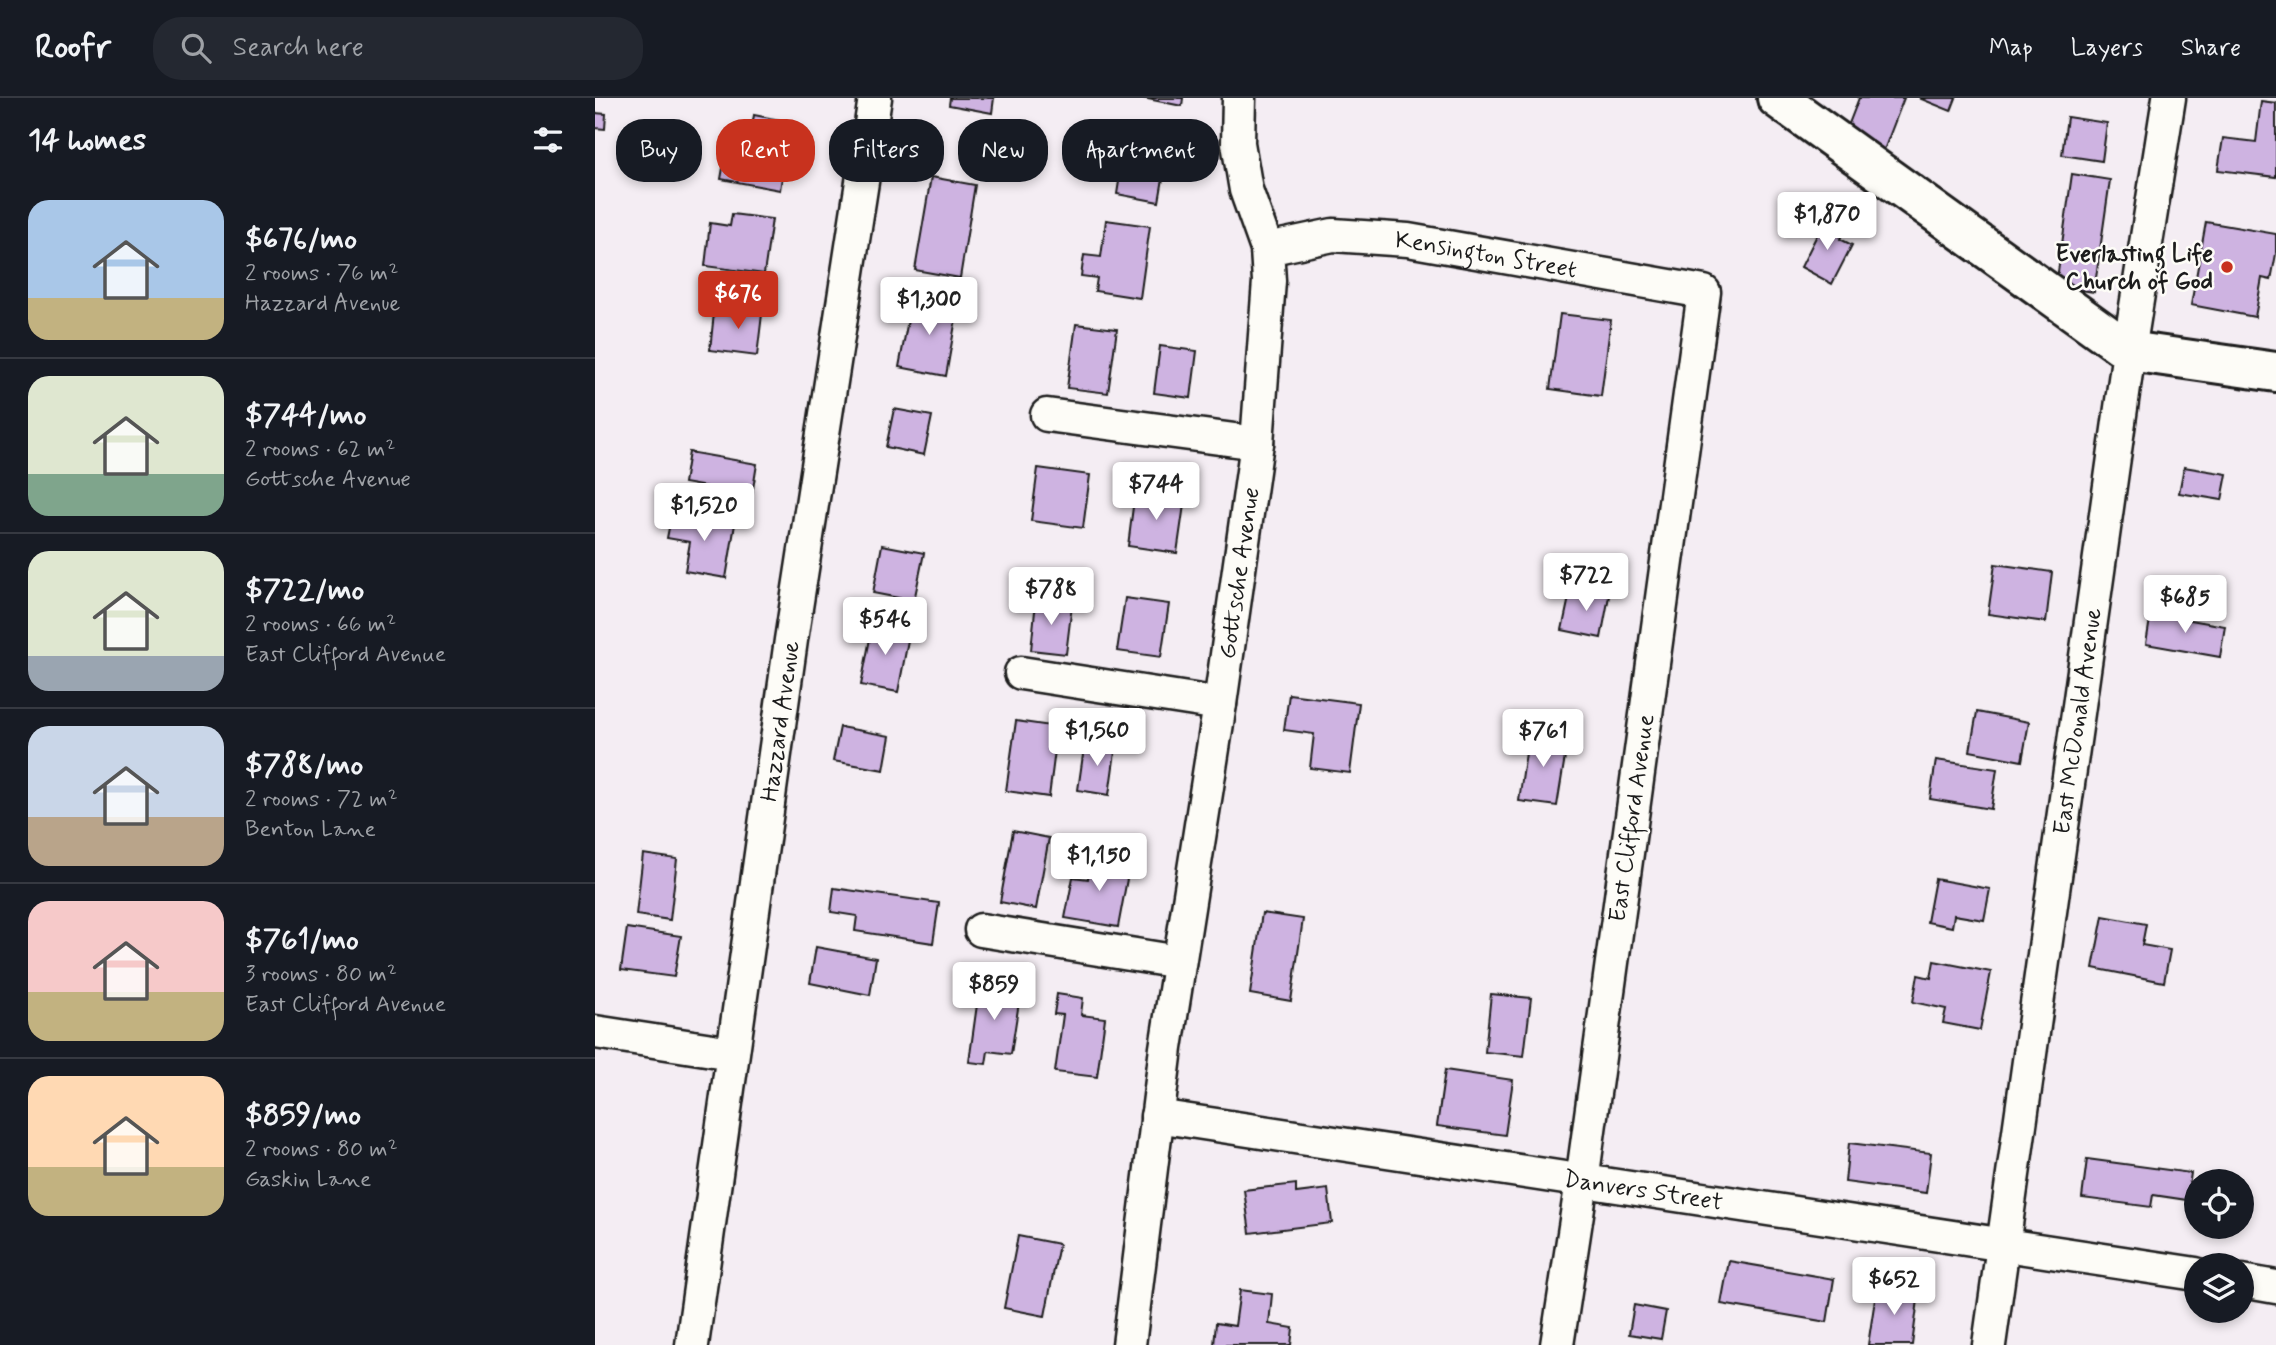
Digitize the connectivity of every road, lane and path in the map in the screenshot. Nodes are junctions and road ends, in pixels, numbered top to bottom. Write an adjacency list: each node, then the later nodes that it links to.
1 (875, 98): 16 (street, Hazzard Avenue)
2 (1239, 98): 5 (street, Gottsche Avenue)
3 (1777, 98): 7 (street)
4 (2169, 98): 7 (street, East McDonald Avenue)
5 (1267, 249): 6 (street, Kensington Street); 10 (street, Gottsche Avenue)
6 (1704, 292): 18 (street, East Clifford Avenue)
7 (2129, 351): 8 (street); 19 (street, East McDonald Avenue)
8 (2276, 372)
9 (1047, 415): 10 (street)
10 (1257, 443): 12 (street, Gottsche Avenue)
11 (1021, 673): 12 (street)
12 (1220, 704): 14 (street, Gottsche Avenue)
13 (982, 930): 14 (street)
14 (1179, 962): 17 (street, Gottsche Avenue)
15 (595, 1031): 16 (street)
16 (732, 1054): 23 (street, Hazzard Avenue)
17 (1157, 1116): 18 (street, Danvers Street); 24 (street)
18 (1582, 1181): 19 (street, Danvers Street); 25 (street, East Clifford Avenue)
19 (2003, 1245): 20 (street, Danvers Street); 26 (street, East McDonald Avenue)
20 (2184, 1273)
21 (2254, 1283): 22 (street)
22 (2276, 1287)
23 (692, 1345)
24 (1129, 1345)
25 (1557, 1345)
26 (1989, 1345)

